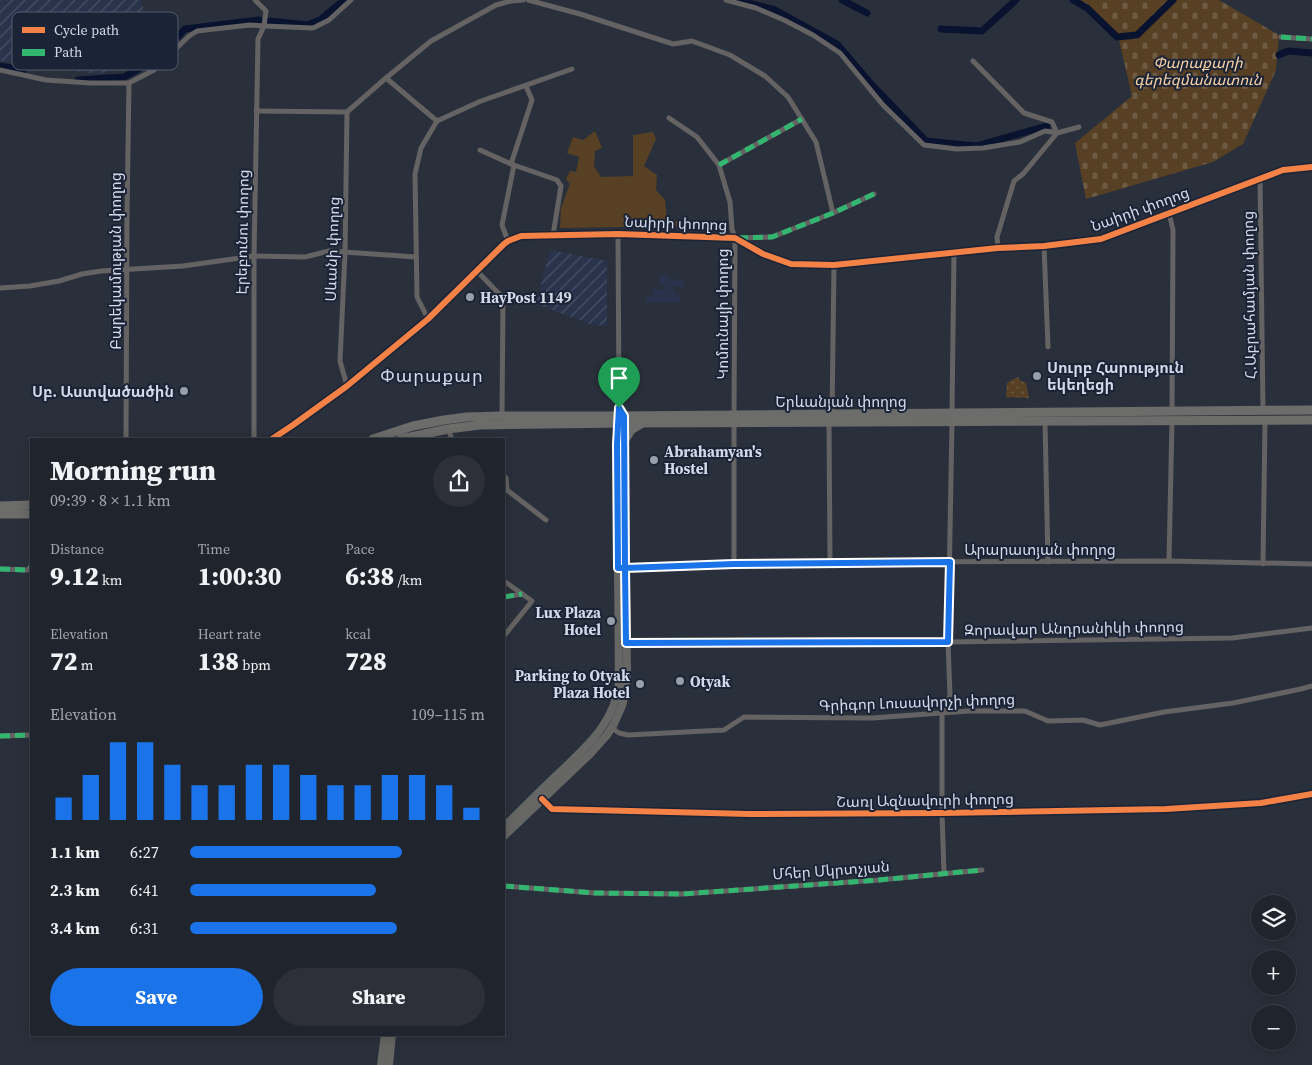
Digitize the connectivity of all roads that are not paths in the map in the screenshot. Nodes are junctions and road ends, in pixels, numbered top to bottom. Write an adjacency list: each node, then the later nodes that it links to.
1 (256, 0): 6 (street)
2 (351, 0): 6 (street)
3 (523, 0): 14 (street)
4 (528, 0): 20 (street)
5 (726, 0): 23 (street)
6 (264, 26): 9 (street); 17 (street, Էրեբունու փողոց)
7 (1281, 37): 8 (street)
8 (1312, 39)
9 (178, 47)
10 (973, 61): 23 (street)
11 (572, 69): 16 (street)
12 (0, 70): 15 (street)
13 (154, 70): 15 (street)
14 (386, 78): 18 (street); 21 (street)
15 (129, 83): 43 (street, Բարեկամության փողոց)
16 (526, 86): 21 (street); 25 (street)
17 (256, 111): 18 (street); 40 (street, Էրեբունու փողոց)
18 (347, 112): 39 (street, Սևանի փողոց)
19 (669, 118): 26 (street, Կոմունայի փողոց)
20 (802, 119): 26 (street); 31 (street)
21 (437, 121): 41 (street)
22 (1079, 127): 23 (street)
23 (1057, 133): 37 (street)
24 (480, 150): 25 (street)
25 (513, 164): 33 (street); 35 (street)
26 (719, 165): 34 (street, Կոմունայի փողոց)
27 (1312, 167): 28 (street, Նաիրի փողոց)
28 (1260, 178): 30 (street, Նաիրի փողոց); 50 (street, Հ.Աբրահամյան փողոց)
29 (874, 194): 31 (street)
30 (1169, 213): 36 (street, Նաիրի փողոց); 52 (street)
31 (833, 214): 34 (street)
32 (618, 234): 33 (street, Նաիրի փողոց); 34 (street, Նաիրի փողոց); 53 (street)
33 (553, 235): 35 (street, Նաիրի փողոց)
34 (735, 238): 42 (street, Նաիրի փողոց); 56 (street, Կոմունայի փողոց)
35 (508, 241): 44 (street)
36 (1044, 246): 37 (street, Նաիրի փողոց); 47 (street)
37 (998, 248): 38 (street, Նաիրի փողոց)
38 (954, 252): 42 (street, Նաիրի փողոց); 55 (street)
39 (345, 253): 40 (street); 41 (street); 48 (street, Սևանի փողոց)
40 (254, 256): 43 (street); 63 (street, Էրեբունու փողոց)
41 (416, 257): 46 (street)
42 (834, 264): 54 (street)
43 (127, 270): 45 (street); 62 (street, Բարեկամության փողոց)
44 (477, 271): 46 (street); 51 (street)
45 (0, 288)
46 (428, 319): 48 (street)
47 (1048, 347)
48 (347, 386): 64 (street)
49 (1312, 410): 50 (highway, Երևանյան փողոց)
50 (1263, 411): 52 (highway, Երևանյան փողոց)
51 (502, 416): 53 (highway, Երևանյան փողոց); 65 (highway, Երևանյան փողոց)
52 (1172, 416): 55 (highway, Երևանյան փողոց); 57 (highway, Երևանյան փողոց); 59 (highway, Երևանյան փողոց); 75 (street)
53 (620, 417): 56 (highway, Երևանյան փողոց); 60 (highway, Երևանյան փողոց); 61 (highway, Երևանյան փողոց); 68 (main road); 83 (main road)
54 (831, 418): 55 (highway, Երևանյան փողոց); 56 (highway, Երևանյան փողոց); 76 (street)
55 (952, 418): 59 (highway, Երևանյան փողոց); 77 (street)
56 (734, 419): 60 (highway, Երևանյան փողոց); 79 (street, Կոմունայի փողոց)
57 (1265, 420): 58 (highway, Երևանյան փողոց); 80 (street)
58 (1312, 420)
59 (1045, 422): 78 (street)
60 (644, 423): 68 (highway)
61 (448, 429): 66 (highway, Երևանյան փողոց); 67 (street)
62 (126, 438)
63 (254, 438)
64 (274, 438)
65 (376, 438)
66 (406, 438)
67 (451, 438)
68 (624, 440): 83 (main road)
69 (505, 477): 74 (street)
70 (30, 505): 71 (highway)
71 (0, 506)
72 (0, 514): 73 (highway)
73 (30, 514)
74 (546, 520)
75 (1169, 561): 78 (street, Արարատյան փողոց); 80 (street, Արարատյան փողոց)
76 (830, 562): 77 (street, Արարատյան փողոց); 79 (street, Արարատյան փողոց)
77 (950, 562): 78 (street, Արարատյան փողոց); 90 (street)
78 (1048, 562)
79 (734, 564): 83 (street, Արարատյան փողոց)
80 (1263, 564): 81 (street, Արարատյան փողոց)
81 (1312, 564)
82 (30, 568): 84 (street)
83 (622, 568): 91 (main road); 100 (main road)
84 (0, 570)
85 (505, 582): 86 (street)
86 (522, 594): 87 (street); 89 (street)
87 (505, 597)
88 (1312, 628): 90 (street, Զորավար Անդրանիկի փողոց)
89 (505, 635)
90 (948, 642): 91 (street, Զորավար Անդրանիկի փողոց); 93 (street)
91 (626, 643): 94 (main road)
92 (1312, 686): 93 (street, Գրիգոր Լուսավորչի փողոց)
93 (942, 712): 94 (street, Գրիգոր Լուսավորչի փողոց); 99 (street)
94 (612, 728): 98 (main road)
95 (30, 735): 96 (street)
96 (0, 736)
97 (1312, 794): 99 (street, Շառլ Ազնավուրի փողոց)
98 (542, 799): 99 (street, Շառլ Ազնավուրի փողոց); 101 (main road)
99 (942, 813): 103 (street)
100 (505, 826)
101 (505, 835)
102 (982, 870): 103 (street, Մհեր Մկրտչյան)
103 (944, 873): 104 (street, Մհեր Մկրտչյան)
104 (505, 886)
105 (385, 1036): 107 (main road)
106 (392, 1036): 108 (main road)
107 (381, 1065)
108 (389, 1065)

